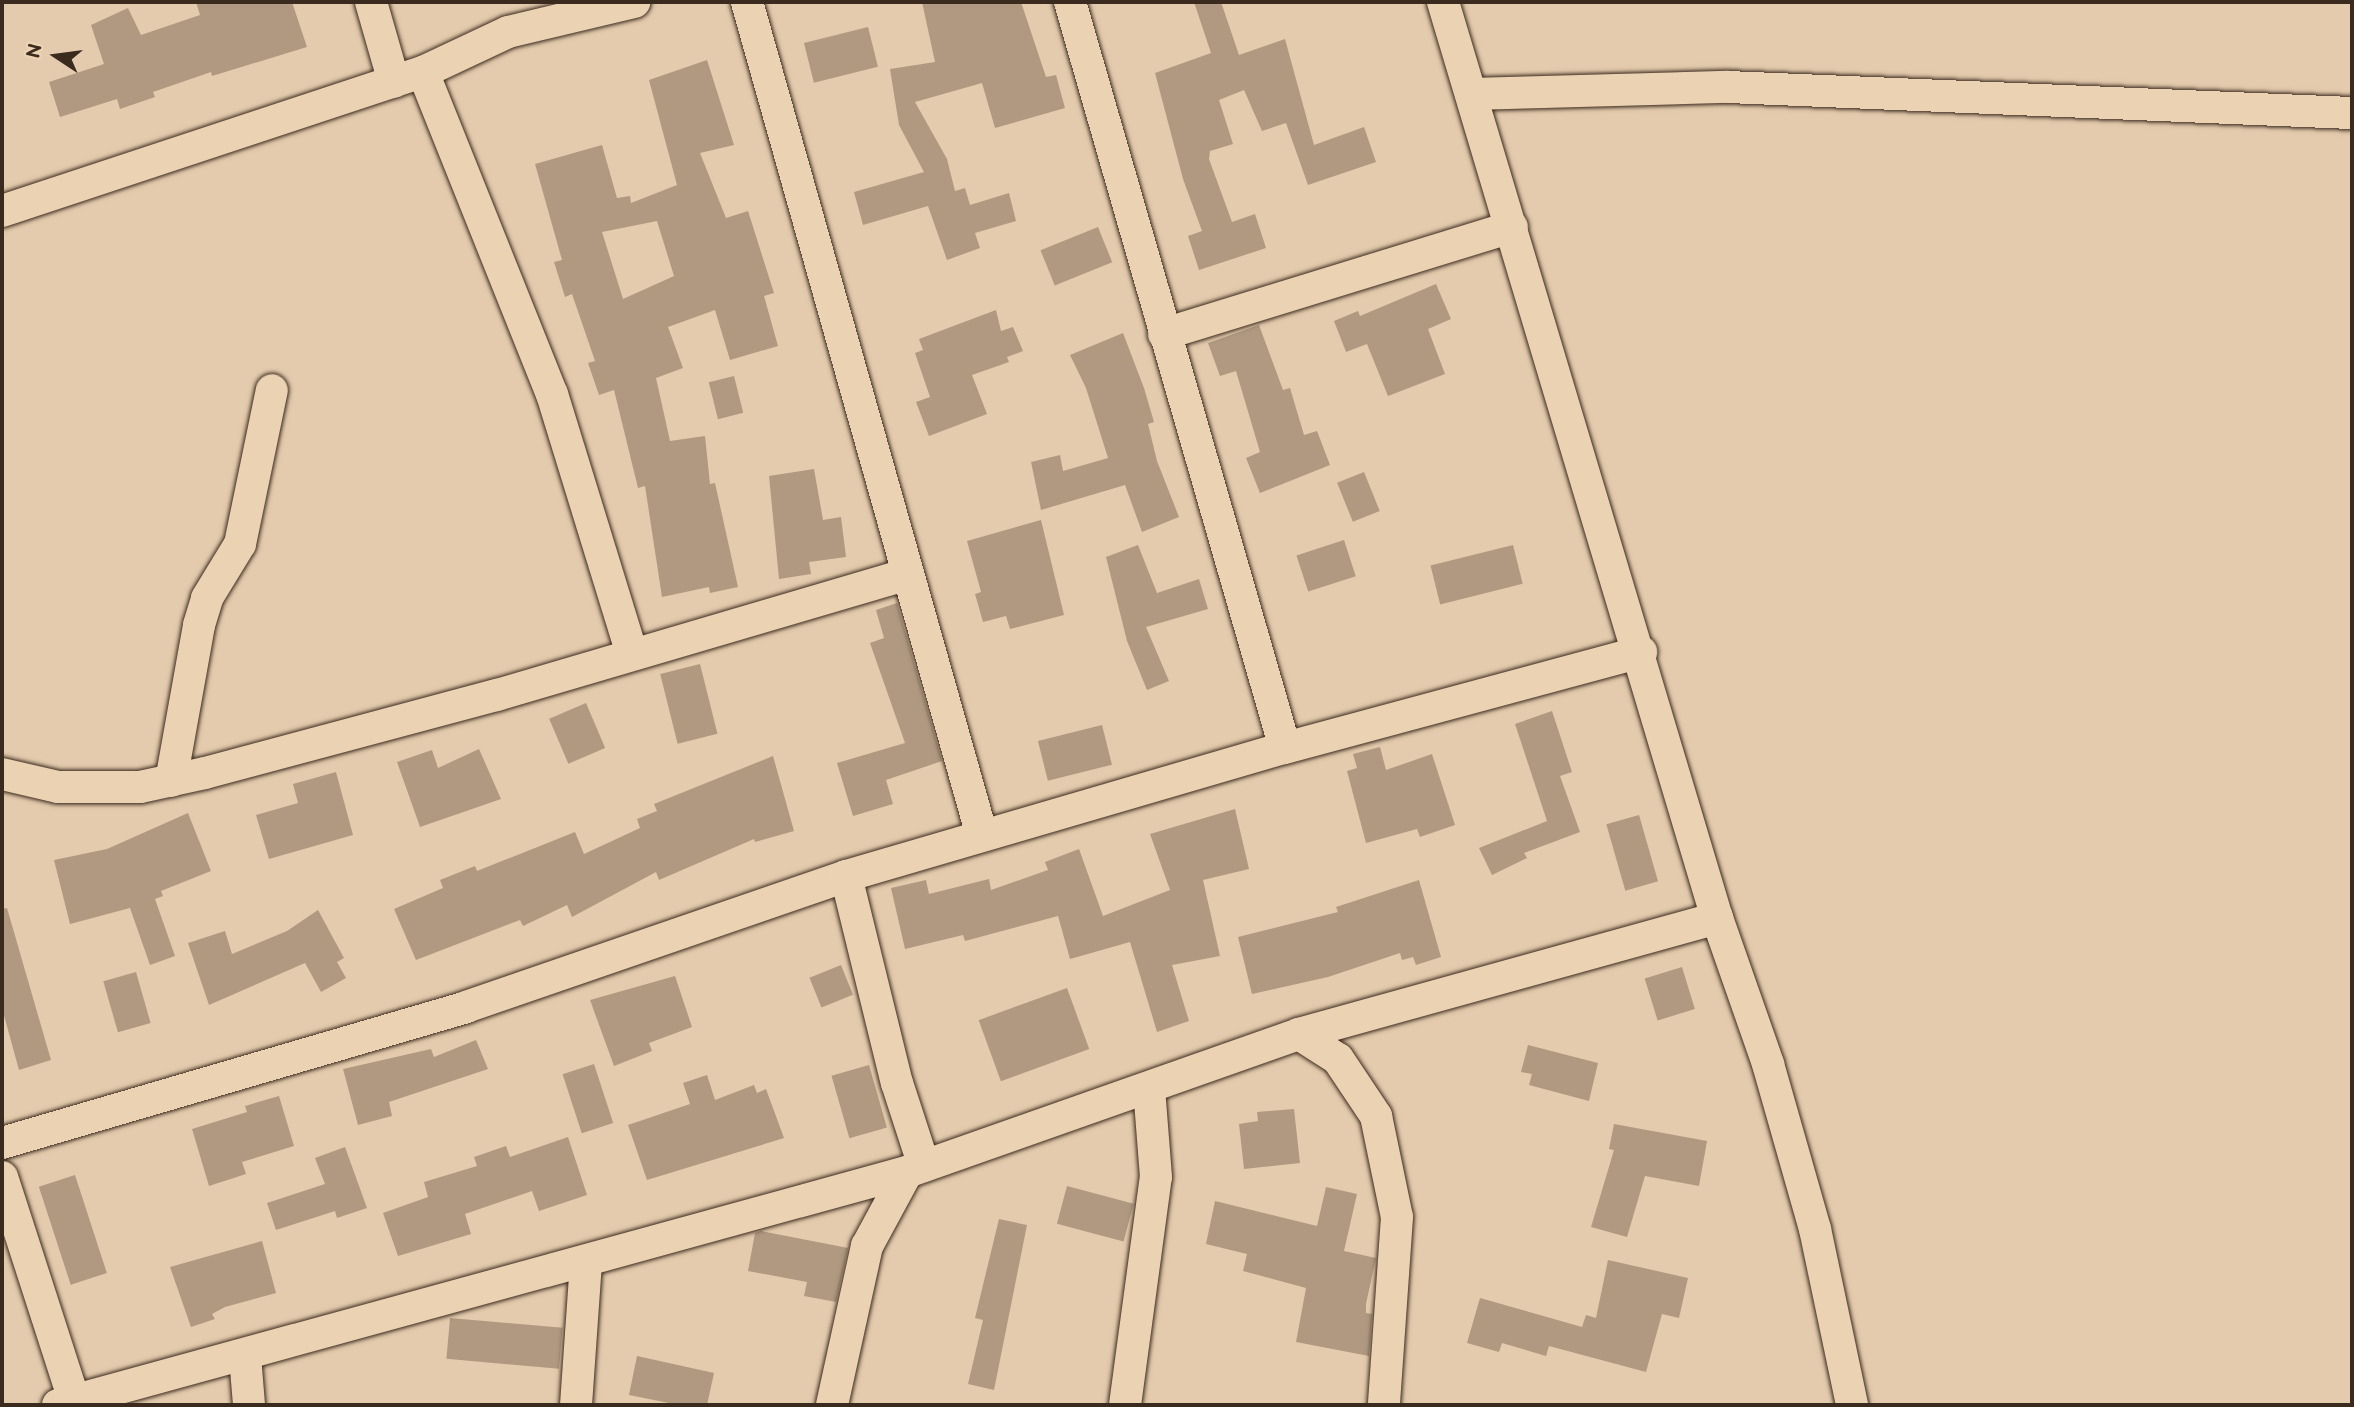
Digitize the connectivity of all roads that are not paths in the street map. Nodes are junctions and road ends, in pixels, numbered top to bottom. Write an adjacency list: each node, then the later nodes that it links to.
1 (371, 2): 6 (street)
2 (634, 2): 6 (street)
3 (747, 2): 13 (street)
4 (1070, 2): 11 (street)
5 (1443, 2): 7 (street)
6 (409, 77): 9 (street); 15 (street)
7 (1471, 94): 8 (street); 10 (street)
8 (2352, 113)
9 (2, 211)
10 (1512, 227): 11 (street); 14 (street)
11 (1164, 334): 16 (street)
12 (272, 390): 18 (street)
13 (908, 574): 15 (street); 19 (street)
14 (1640, 652): 16 (street); 21 (street)
15 (632, 654): 18 (street)
16 (1285, 748): 19 (street)
17 (2, 774): 18 (street)
18 (171, 780)
19 (982, 836): 20 (street)
20 (846, 876): 24 (street); 25 (street)
21 (1717, 918): 22 (street); 35 (street)
22 (1300, 1034): 23 (street); 34 (street)
23 (1149, 1088): 25 (street); 33 (street)
24 (2, 1143)
25 (915, 1169): 27 (street); 32 (street)
26 (2, 1177): 29 (street)
27 (586, 1264): 28 (street); 31 (street)
28 (245, 1356): 29 (street); 30 (street)
29 (66, 1403)
30 (249, 1405)
31 (576, 1405)
32 (832, 1405)
33 (1125, 1405)
34 (1384, 1405)
35 (1852, 1405)

